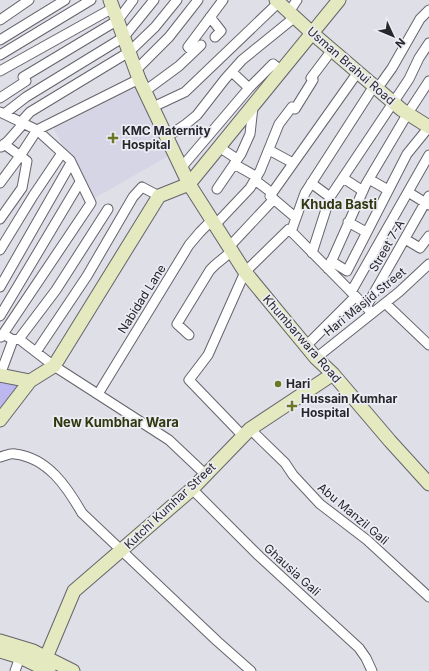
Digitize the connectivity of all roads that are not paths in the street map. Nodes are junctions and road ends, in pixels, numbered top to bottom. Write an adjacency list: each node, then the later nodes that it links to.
1 (29, 0): 16 (street)
2 (65, 0): 20 (street)
3 (91, 0): 26 (street)
4 (133, 0): 12 (street)
5 (154, 0): 18 (street)
6 (177, 0): 24 (street)
7 (198, 0): 31 (street)
8 (223, 0): 15 (street)
9 (297, 0): 14 (street)
10 (339, 0): 17 (street)
11 (277, 1): 14 (street, Usman Brahui Road); 39 (street)
12 (114, 9): 18 (street, Khumbarwara Road); 27 (street); 36 (street)
13 (429, 10): 33 (street)
14 (292, 15): 17 (street, Usman Brahui Road); 28 (street)
15 (210, 17): 19 (street); 25 (street)
16 (0, 20)
17 (312, 33): 23 (street, Usman Brahui Road); 29 (street)
18 (124, 37): 24 (street, Khumbarwara Road); 40 (street)
19 (215, 37)
20 (0, 40)
21 (429, 43): 37 (street)
22 (201, 45): 25 (street)
23 (332, 50): 30 (street, Usman Brahui Road); 48 (street, Nabidad Lane)
24 (129, 52): 31 (street, Khumbarwara Road); 42 (street)
25 (193, 52): 35 (street)
26 (0, 55): 27 (street)
27 (4, 69)
28 (232, 72): 34 (street); 45 (street)
29 (281, 72): 34 (street); 38 (street)
30 (358, 72): 33 (street, Usman Brahui Road); 54 (street)
31 (138, 74): 35 (street, Khumbarwara Road); 44 (street)
32 (429, 81): 41 (street)
33 (376, 87): 37 (street, Usman Brahui Road); 61 (street)
34 (250, 88): 55 (street)
35 (145, 91): 39 (street, Khumbarwara Road)
36 (0, 98)
37 (393, 102): 41 (street, Usman Brahui Road); 56 (street)
38 (253, 105): 47 (street); 52 (street)
39 (153, 108): 45 (street, Khumbarwara Road)
40 (2, 113): 42 (street)
41 (408, 113): 43 (street, Usman Brahui Road); 58 (street)
42 (22, 123): 44 (street); 46 (street)
43 (429, 127): 65 (street)
44 (37, 130): 49 (street); 51 (street)
45 (167, 137): 55 (street, Khumbarwara Road)
46 (2, 146): 51 (street)
47 (219, 147): 52 (street); 62 (street)
48 (270, 150): 54 (street); 57 (street, Nabidad Lane)
49 (62, 152): 53 (street); 68 (street)
50 (429, 155): 67 (street)
51 (20, 156): 60 (street); 63 (street)
52 (236, 161): 57 (street); 64 (street)
53 (71, 163): 59 (street); 83 (street)
54 (293, 163): 70 (street)
55 (181, 168): 62 (street, Khumbarwara Road)
56 (343, 178): 66 (street); 71 (street)
57 (256, 179): 70 (street); 77 (street, Nabidad Lane)
58 (369, 179): 65 (street); 66 (street)
59 (80, 182): 86 (street); 96 (street)
60 (0, 183)
61 (311, 183): 71 (street); 74 (street)
62 (189, 184): 69 (street); 77 (street, Khumbarwara Road)
63 (22, 188): 68 (street); 75 (street)
64 (216, 189)
65 (388, 190): 79 (street)
66 (363, 191): 76 (street)
67 (408, 192): 72 (street); 82 (street)
68 (33, 196): 85 (street)
69 (159, 196): 101 (street); 103 (street)
70 (273, 196): 74 (street); 84 (street)
71 (330, 197): 87 (street)
72 (428, 202): 81 (street, Street 7-A)
73 (108, 209): 98 (street)
74 (296, 218): 78 (street)
75 (0, 219)
76 (348, 222): 79 (street); 89 (street)
77 (214, 223): 84 (street, Khumbarwara Road); 107 (street, Nabidad Lane)
78 (291, 232): 87 (street); 90 (street)
79 (366, 233): 82 (street); 89 (street)
80 (429, 236): 81 (street)
81 (405, 239): 94 (street, Street 7-A)
82 (379, 243): 92 (street)
83 (25, 244): 86 (street); 91 (street)
84 (230, 249): 90 (street, Khumbarwara Road); 97 (street)
85 (0, 250)
86 (38, 252): 95 (street)
87 (312, 253): 89 (street)
88 (429, 264): 93 (street, Hari Masjid Street)
89 (329, 265): 92 (street)
90 (245, 272): 100 (street, Khumbarwara Road); 109 (street, Abu Manzil Gali)
91 (0, 287)
92 (353, 295): 94 (street); 100 (street)
93 (385, 303): 94 (street, Hari Masjid Street); 99 (street)
94 (369, 310): 102 (street, Hari Masjid Street)
95 (0, 316)
96 (2, 335): 98 (street)
97 (189, 335)
98 (16, 339): 101 (street); 105 (street)
99 (429, 345)
100 (306, 346): 102 (street, Khumbarwara Road)
101 (36, 352): 103 (street)
102 (316, 358): 104 (street, Khumbarwara Road)
103 (54, 366): 106 (street); 107 (street)
104 (333, 374): 109 (street, Kutchi Kumhar Street); 112 (street, Khumbarwara Road)
105 (0, 375): 106 (street)
106 (30, 381): 108 (street)
107 (98, 394): 111 (street)
108 (0, 420)
109 (247, 433): 111 (street, Kutchi Kumhar Street); 115 (street, Abu Manzil Gali)
110 (0, 457): 114 (street)
111 (206, 475): 113 (street, Kutchi Kumhar Street)
112 (429, 484)
113 (192, 489): 114 (street, Kutchi Kumhar Street); 123 (street, Ghausia Gali)
114 (122, 550): 119 (street, Kutchi Kumhar Street); 122 (street)
115 (429, 597)
116 (0, 641): 119 (street)
117 (0, 651): 118 (street)
118 (20, 657): 119 (street); 120 (street)
119 (46, 665): 121 (street)
120 (15, 671)
121 (73, 671)
122 (251, 671)
123 (372, 671)

